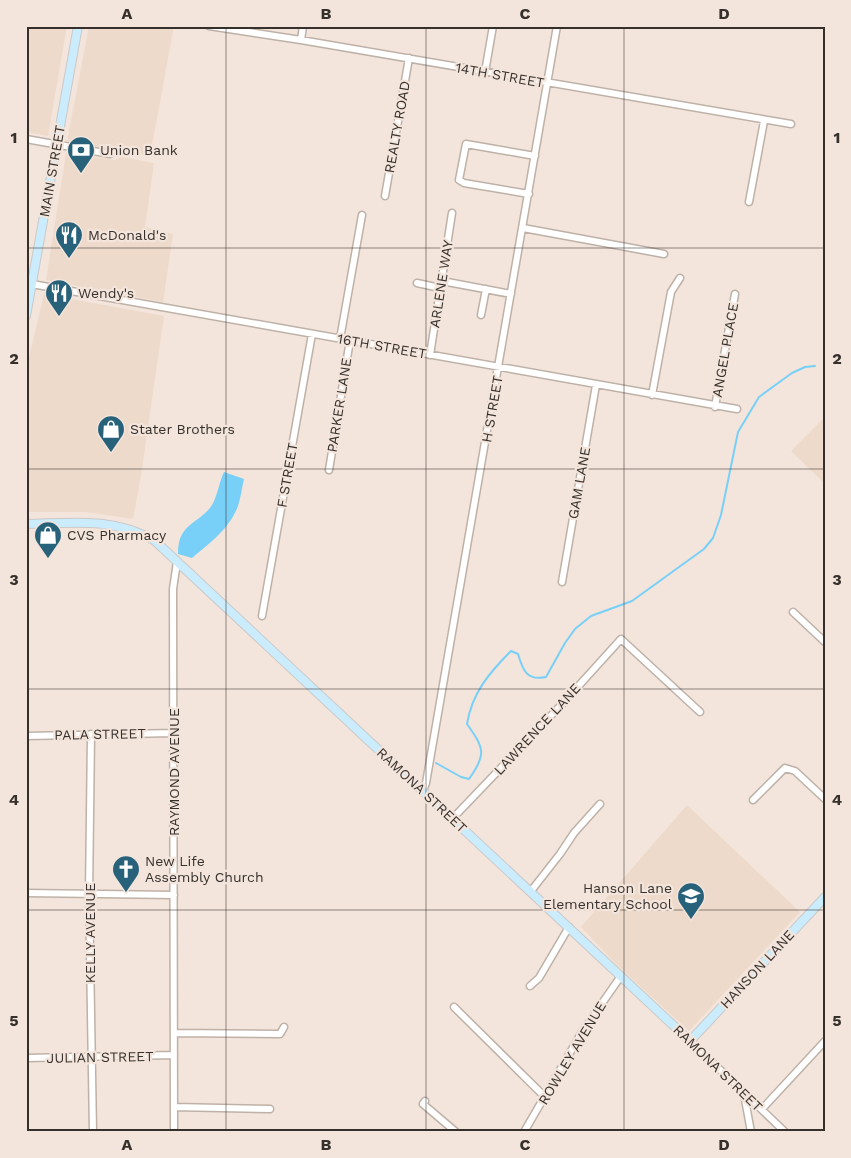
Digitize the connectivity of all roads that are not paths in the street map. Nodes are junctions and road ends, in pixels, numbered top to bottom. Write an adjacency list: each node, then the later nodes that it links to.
1 (78, 26): 15 (main road, MAIN STREET)
2 (209, 26): 7 (street, 14TH STREET)
3 (265, 26): 7 (street)
4 (303, 26): 8 (street)
5 (493, 26): 10 (street)
6 (557, 26): 11 (street, H STREET)
7 (262, 35): 8 (street, 14TH STREET)
8 (301, 40): 9 (street, 14TH STREET)
9 (409, 58): 10 (street, 14TH STREET); 19 (street, REALTY ROAD)
10 (485, 72): 11 (street, 14TH STREET)
11 (547, 83): 12 (street, 14TH STREET); 17 (street, H STREET)
12 (764, 120): 13 (street, 14TH STREET); 20 (street)
13 (791, 124)
14 (26, 139): 15 (street)
15 (56, 144): 16 (street); 27 (main road, MAIN STREET)
16 (110, 154)
17 (535, 156): 18 (street, H STREET); 18 (street)
18 (529, 194): 23 (street, H STREET)
19 (385, 196)
20 (749, 202)
21 (452, 213): 28 (street, ARLENE WAY)
22 (362, 215): 35 (street)
23 (523, 228): 24 (street); 30 (street, H STREET)
24 (664, 254)
25 (680, 278): 40 (street)
26 (417, 283): 28 (street)
27 (29, 284): 33 (main road, MAIN STREET); 34 (street, 16TH STREET)
28 (441, 285): 29 (street); 37 (street, ARLENE WAY)
29 (486, 289): 30 (street); 32 (street)
30 (511, 294): 38 (street, H STREET)
31 (735, 294): 41 (street, ANGEL PLACE)
32 (481, 315)
33 (26, 316)
34 (312, 334): 35 (street, 16TH STREET); 48 (street, F STREET)
35 (340, 339): 36 (street, 16TH STREET)
36 (350, 340): 37 (street, 16TH STREET); 43 (street, PARKER LANE)
37 (430, 355): 38 (street, 16TH STREET)
38 (499, 367): 39 (street, 16TH STREET); 54 (street, H STREET)
39 (596, 385): 40 (street, 16TH STREET); 46 (street, GAM LANE)
40 (652, 395): 41 (street, 16TH STREET)
41 (715, 407): 42 (street, 16TH STREET)
42 (737, 410)
43 (329, 470)
44 (26, 524): 45 (main road, RAMONA STREET)
45 (177, 562): 52 (street, RAYMOND AVENUE); 54 (main road, RAMONA STREET)
46 (562, 582)
47 (793, 612): 49 (street)
48 (262, 616)
49 (825, 642)
50 (700, 712): 58 (street, LAWRENCE LANE)
51 (92, 734): 52 (street, PALA STREET); 53 (street, PALA STREET); 61 (street, KELLY AVENUE)
52 (174, 734): 62 (street, RAYMOND AVENUE)
53 (26, 736)
54 (423, 791): 58 (main road, RAMONA STREET)
55 (825, 799): 56 (street)
56 (753, 800)
57 (600, 804): 59 (street)
58 (452, 818): 59 (main road, RAMONA STREET)
59 (530, 891): 64 (main road, RAMONA STREET)
60 (26, 892): 61 (street)
61 (90, 894): 62 (street); 74 (street, KELLY AVENUE)
62 (174, 895): 69 (street, RAYMOND AVENUE)
63 (825, 897): 70 (main road, HANSON LANE)
64 (569, 927): 65 (main road, RAMONA STREET); 66 (street)
65 (621, 976): 70 (main road, RAMONA STREET); 76 (street, ROWLEY AVENUE)
66 (530, 986)
67 (454, 1007): 76 (street)
68 (284, 1027): 69 (street)
69 (174, 1033): 72 (street, RAYMOND AVENUE)
70 (690, 1041): 75 (street, RAMONA STREET)
71 (825, 1041): 80 (street)
72 (174, 1055): 74 (street, JULIAN STREET); 78 (street, RAYMOND AVENUE)
73 (26, 1058): 74 (street, JULIAN STREET)
74 (91, 1058): 81 (street, KELLY AVENUE)
75 (744, 1093): 80 (street, RAMONA STREET); 85 (street)
76 (545, 1097): 84 (street, ROWLEY AVENUE)
77 (426, 1101): 83 (street)
78 (174, 1107): 79 (street); 82 (street, RAYMOND AVENUE)
79 (270, 1109)
80 (762, 1109): 86 (street, RAMONA STREET)
81 (93, 1132)
82 (174, 1132)
83 (456, 1132)
84 (524, 1132)
85 (751, 1132)
86 (785, 1132)

